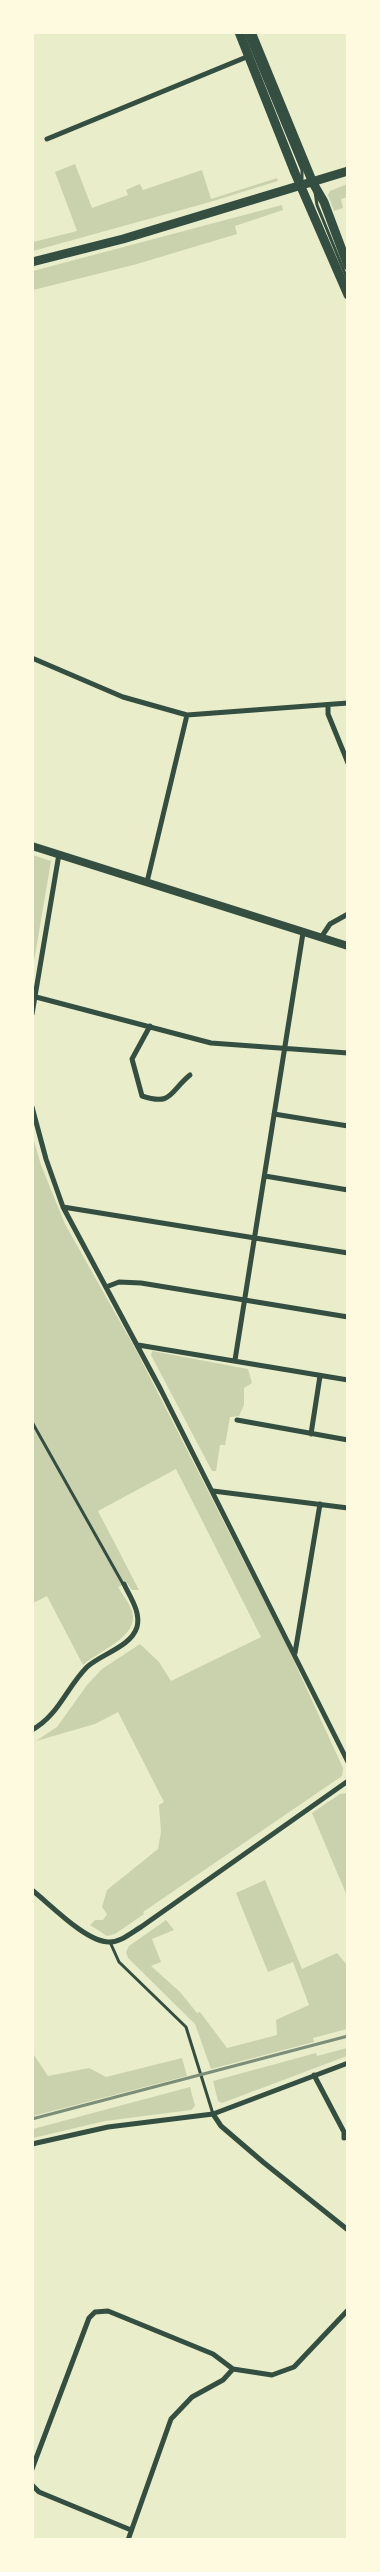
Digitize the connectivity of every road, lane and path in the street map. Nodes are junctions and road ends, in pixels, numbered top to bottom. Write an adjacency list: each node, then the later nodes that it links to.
1 (239, 32): 4 (main road)
2 (245, 32): 8 (lane)
3 (251, 32): 7 (main road)
4 (249, 56): 5 (street); 8 (main road)
5 (47, 139)
6 (348, 172): 7 (main road)
7 (314, 183): 8 (main road); 10 (main road); 11 (lane)
8 (302, 186): 9 (main road); 12 (main road)
9 (32, 262)
10 (348, 266)
11 (348, 280)
12 (348, 295)
13 (32, 658): 16 (street)
14 (348, 702): 15 (street)
15 (328, 704): 16 (street); 17 (street)
16 (186, 715): 20 (street)
17 (348, 763)
18 (32, 846): 19 (street)
19 (59, 854): 20 (street); 25 (street)
20 (146, 882): 22 (street)
21 (348, 914): 23 (street)
22 (303, 933): 23 (street); 28 (street)
23 (322, 936): 24 (street)
24 (348, 946)
25 (36, 997): 26 (street); 27 (street)
26 (32, 1014)
27 (150, 1026): 28 (street); 30 (street)
28 (285, 1050): 29 (street); 32 (street)
29 (348, 1053)
30 (190, 1076)
31 (32, 1107): 36 (street)
32 (274, 1114): 33 (street); 34 (street)
33 (348, 1126)
34 (265, 1176): 35 (street); 37 (street)
35 (348, 1190)
36 (63, 1207): 37 (street); 39 (street)
37 (256, 1239): 38 (street); 40 (street)
38 (348, 1253)
39 (106, 1287): 40 (street); 42 (street)
40 (244, 1300): 41 (street); 43 (street)
41 (348, 1317)
42 (138, 1345): 43 (street); 50 (street)
43 (235, 1360): 44 (street)
44 (320, 1376): 45 (street); 48 (street)
45 (348, 1380)
46 (237, 1420): 48 (street)
47 (32, 1422): 53 (lane)
48 (311, 1434): 49 (street)
49 (348, 1440)
50 (213, 1491): 51 (street); 54 (street)
51 (320, 1504): 52 (street); 54 (street)
52 (348, 1508)
53 (124, 1584): 55 (street)
54 (295, 1653): 56 (street)
55 (32, 1730)
56 (348, 1762)
57 (348, 1781): 59 (street)
58 (32, 1890): 59 (street)
59 (110, 1942): 62 (lane)
60 (348, 2062): 61 (street)
61 (314, 2075): 62 (street); 63 (street)
62 (213, 2114): 64 (street); 65 (street)
63 (344, 2138)
64 (32, 2144)
65 (348, 2230)
66 (348, 2310): 67 (street)
67 (233, 2369): 68 (street); 70 (street)
68 (32, 2469)
69 (32, 2485): 70 (street)
70 (131, 2530): 71 (street)
71 (128, 2540)

